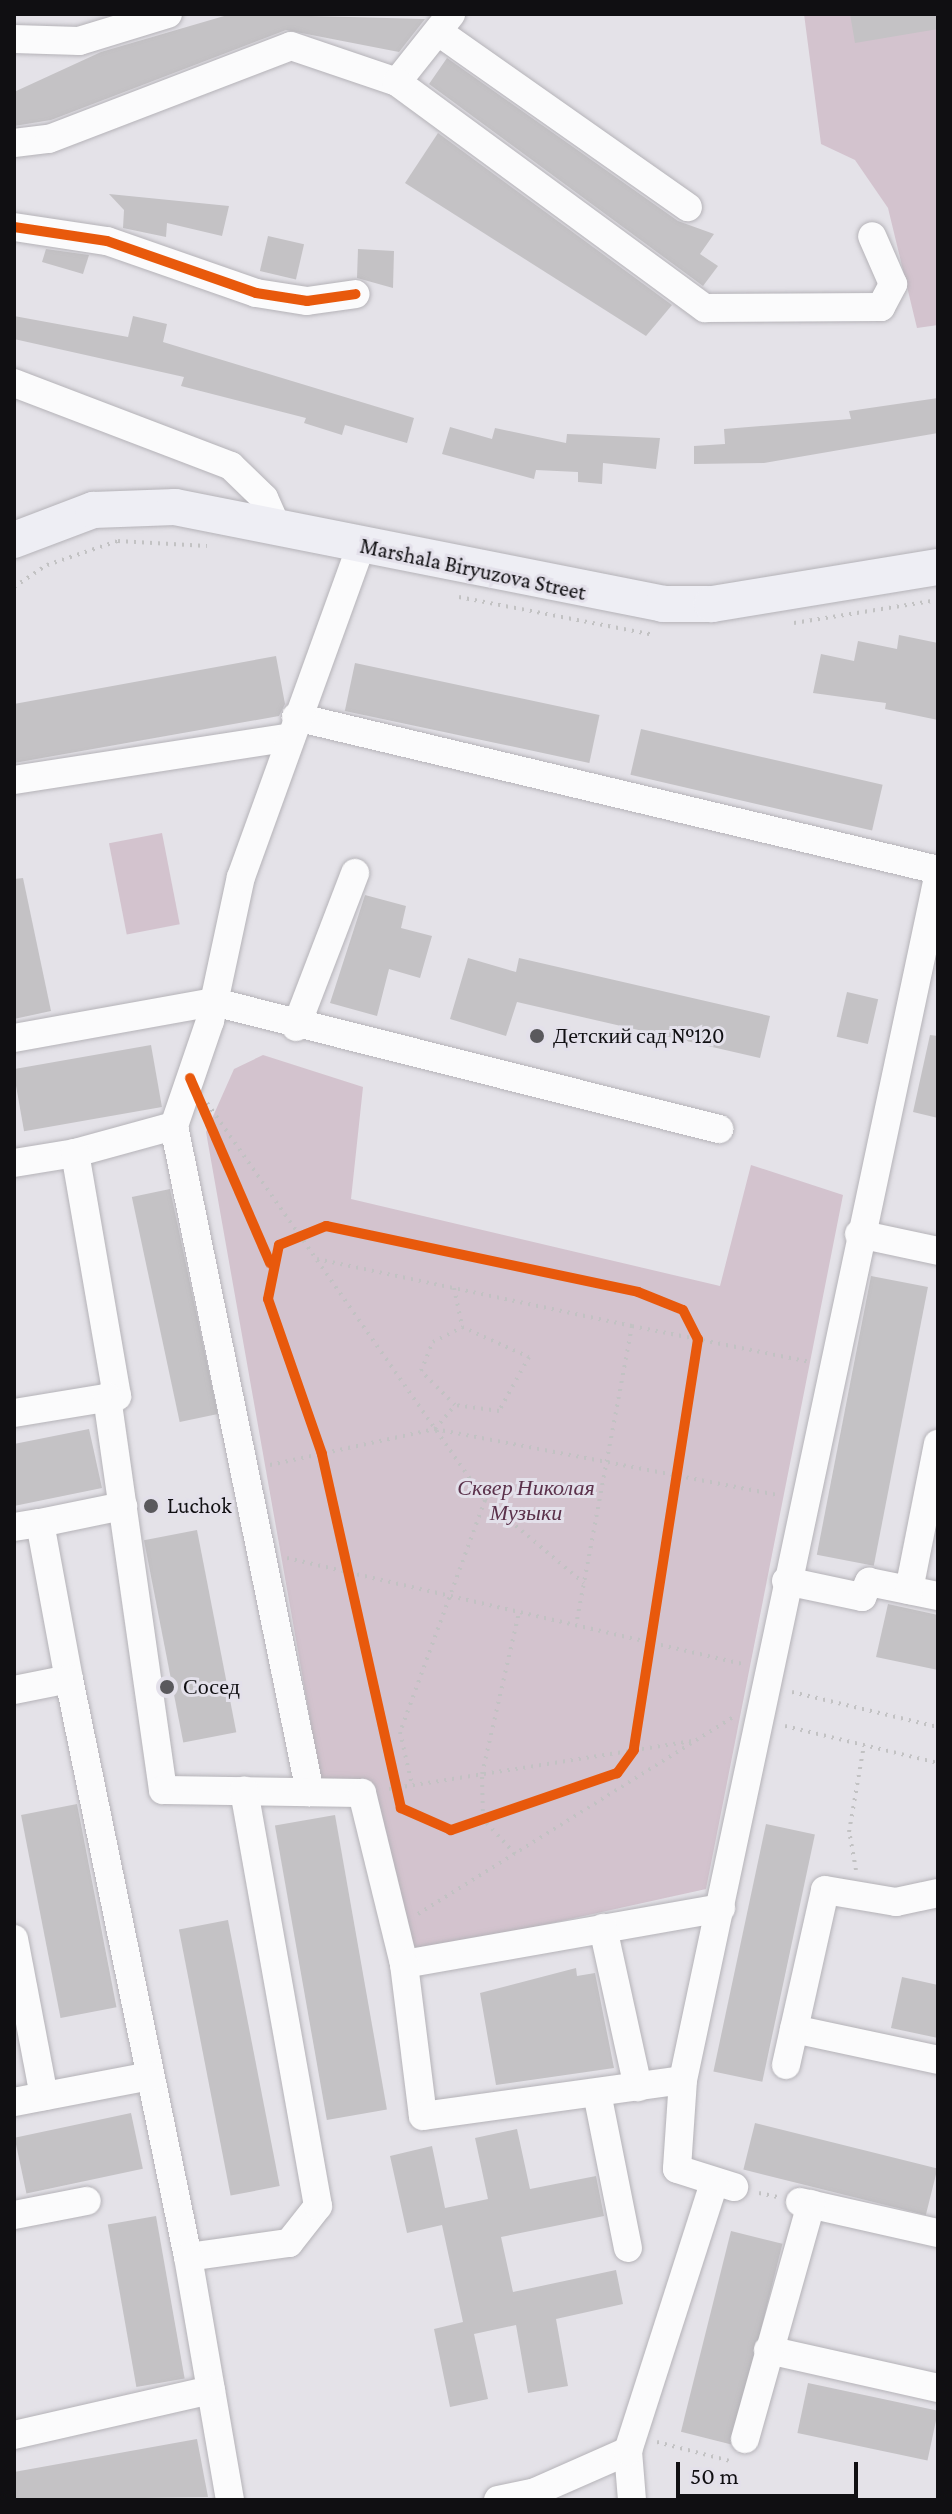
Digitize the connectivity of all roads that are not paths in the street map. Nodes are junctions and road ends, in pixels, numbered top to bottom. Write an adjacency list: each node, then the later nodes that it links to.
1 (168, 14): 3 (street)
2 (445, 24): 4 (street); 6 (street)
3 (14, 39)
4 (397, 82): 5 (street); 8 (street)
5 (14, 143)
6 (688, 207)
7 (14, 227): 9 (street)
8 (872, 236)
9 (356, 294)
10 (14, 383): 11 (street)
11 (277, 527): 12 (main road, Marshala Biryuzova Street); 13 (main road, Marshala Biryuzova Street)
12 (14, 540)
13 (361, 545): 14 (main road, Marshala Biryuzova Street); 15 (street)
14 (938, 567)
15 (294, 727): 16 (street); 17 (street); 20 (street)
16 (14, 780)
17 (938, 870)
18 (355, 873): 21 (street)
19 (938, 877): 27 (street)
20 (214, 1002): 21 (street); 22 (street); 23 (street)
21 (296, 1027): 24 (street)
22 (14, 1038)
23 (174, 1126): 25 (street); 41 (street)
24 (719, 1129)
25 (75, 1153): 26 (street); 29 (street)
26 (14, 1163)
27 (859, 1234): 28 (street); 35 (street)
28 (938, 1251)
29 (107, 1397): 30 (street); 32 (street)
30 (14, 1413)
31 (938, 1444): 33 (street)
32 (123, 1506): 34 (street); 40 (street)
33 (931, 1516): 36 (street)
34 (27, 1525): 38 (street)
35 (786, 1581): 36 (street); 43 (street)
36 (909, 1590): 37 (street)
37 (938, 1596)
38 (69, 1679): 39 (street); 50 (street)
39 (14, 1690)
40 (244, 1791): 41 (street); 60 (street)
41 (310, 1792): 46 (street)
42 (938, 1893): 47 (street)
43 (721, 1908): 44 (street); 51 (street)
44 (603, 1928): 46 (street); 52 (street)
45 (14, 1939): 54 (street)
46 (404, 1964): 53 (street)
47 (794, 2029): 48 (street); 49 (street)
48 (938, 2060)
49 (786, 2065)
50 (150, 2076): 54 (street); 60 (street)
51 (683, 2080): 52 (street); 66 (street)
52 (638, 2087): 53 (street)
53 (597, 2093): 59 (street)
54 (44, 2096): 55 (street)
55 (14, 2102)
56 (87, 2201): 57 (street)
57 (14, 2215)
58 (938, 2233): 61 (street)
59 (628, 2248)
60 (188, 2257): 63 (street)
61 (768, 2350): 62 (street); 65 (street)
62 (938, 2388)
63 (211, 2390): 64 (street); 68 (street)
64 (14, 2435)
65 (745, 2439)
66 (630, 2443): 67 (street); 70 (street)
67 (540, 2496): 69 (street)
68 (230, 2500)
69 (498, 2500)
70 (632, 2500)

